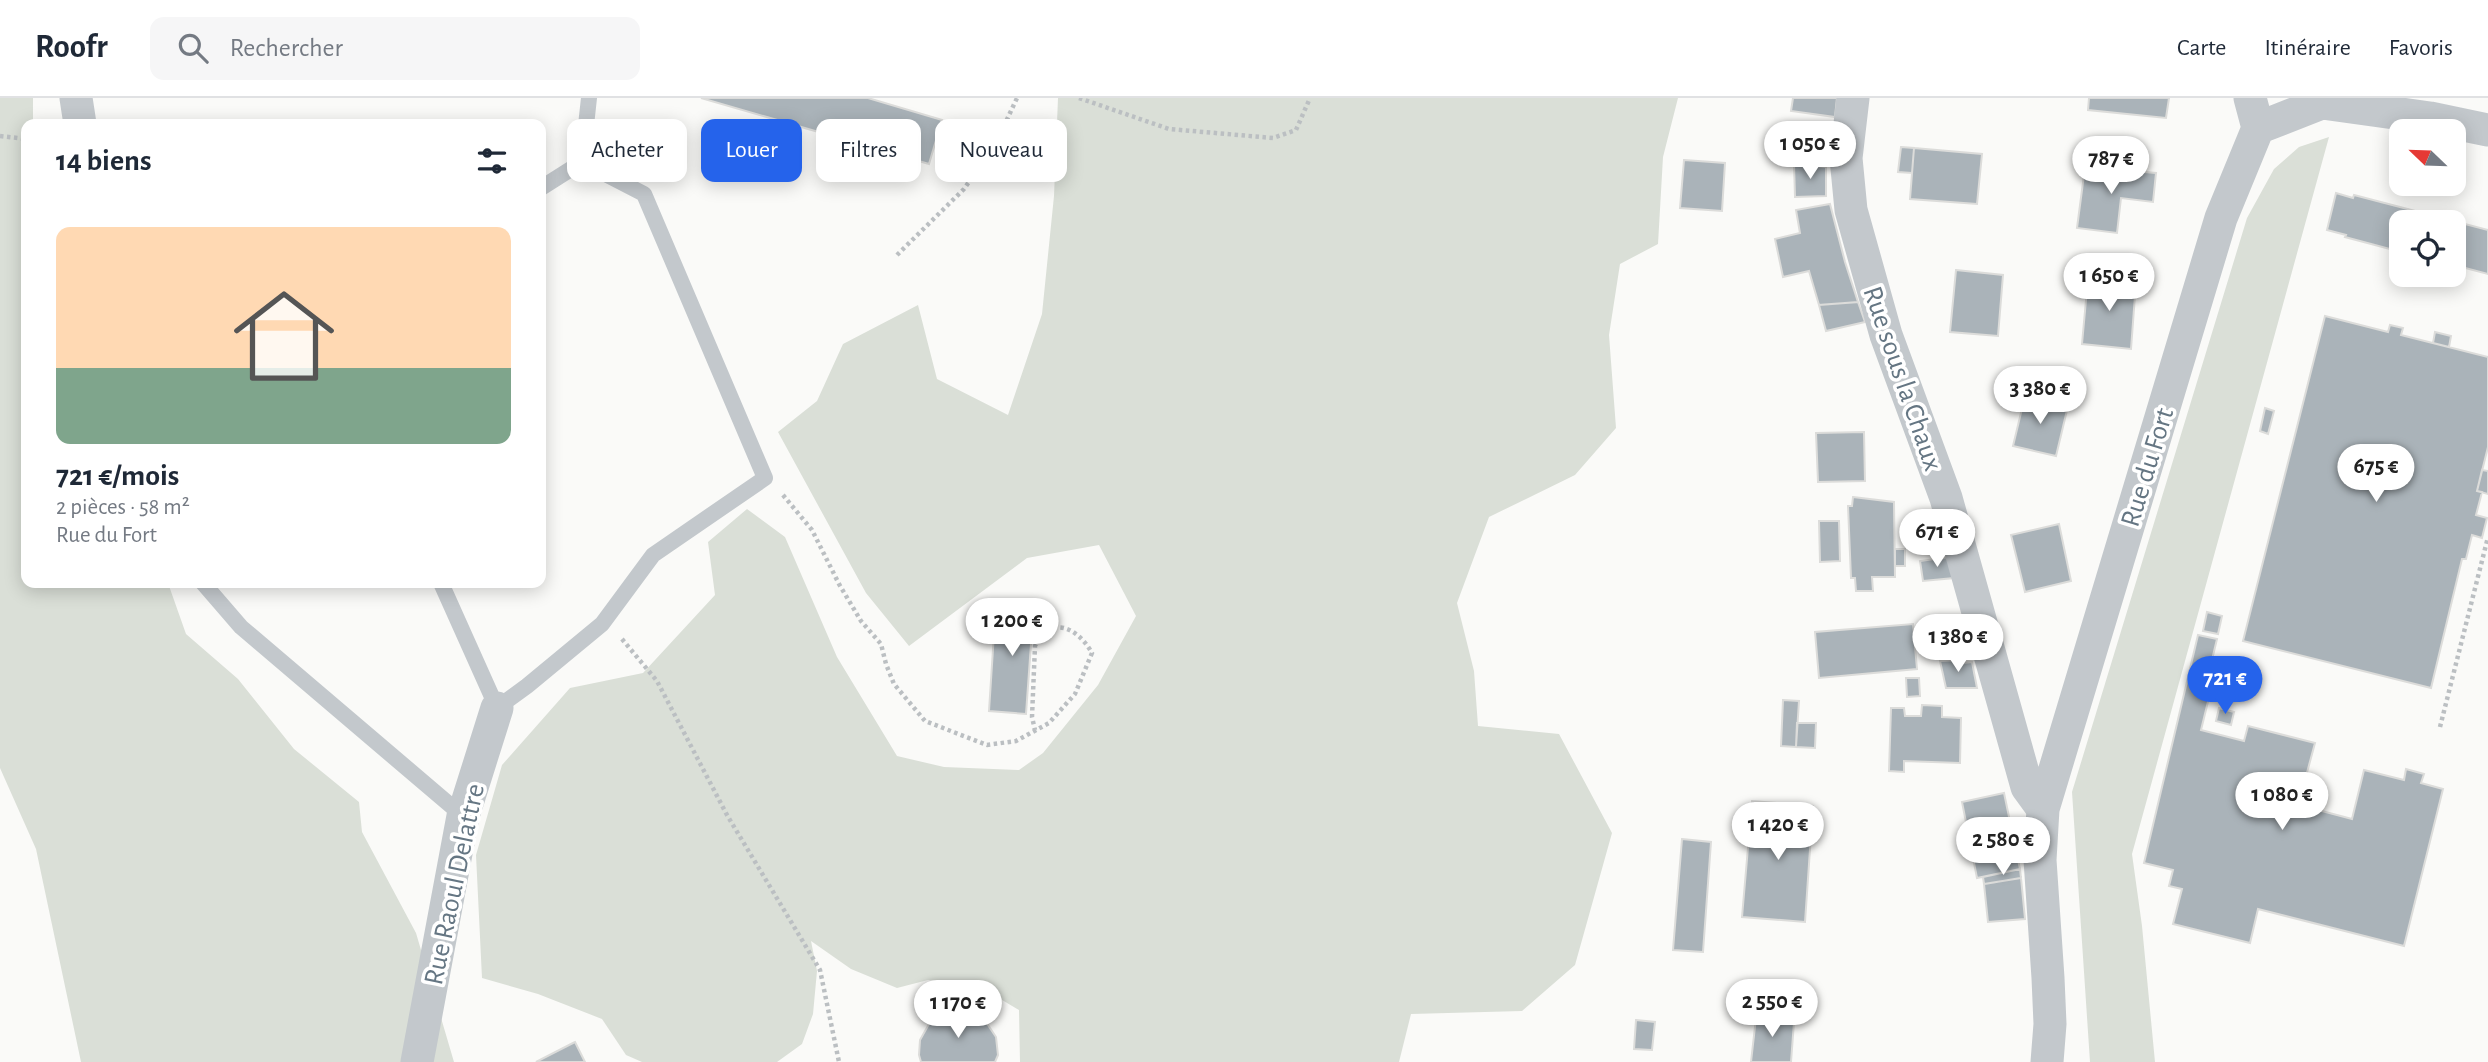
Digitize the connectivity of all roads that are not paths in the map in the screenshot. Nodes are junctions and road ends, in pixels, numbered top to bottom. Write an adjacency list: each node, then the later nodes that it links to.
1 (76, 98): 6 (street)
2 (589, 98): 7 (lane)
3 (1853, 98): 15 (street, Rue sous la Chaux)
4 (2431, 108): 5 (street); 8 (street)
5 (2254, 113): 15 (street, Rue du Fort)
6 (79, 119)
7 (587, 119)
8 (2488, 130)
9 (567, 172): 11 (lane)
10 (621, 182): 14 (lane)
11 (546, 185)
12 (207, 588): 16 (lane)
13 (443, 588): 14 (lane)
14 (497, 708): 16 (street, Rue Raoul Delattre)
15 (2043, 809): 18 (street)
16 (463, 816): 17 (street, Rue Raoul Delattre)
17 (417, 1062)
18 (2048, 1062)

